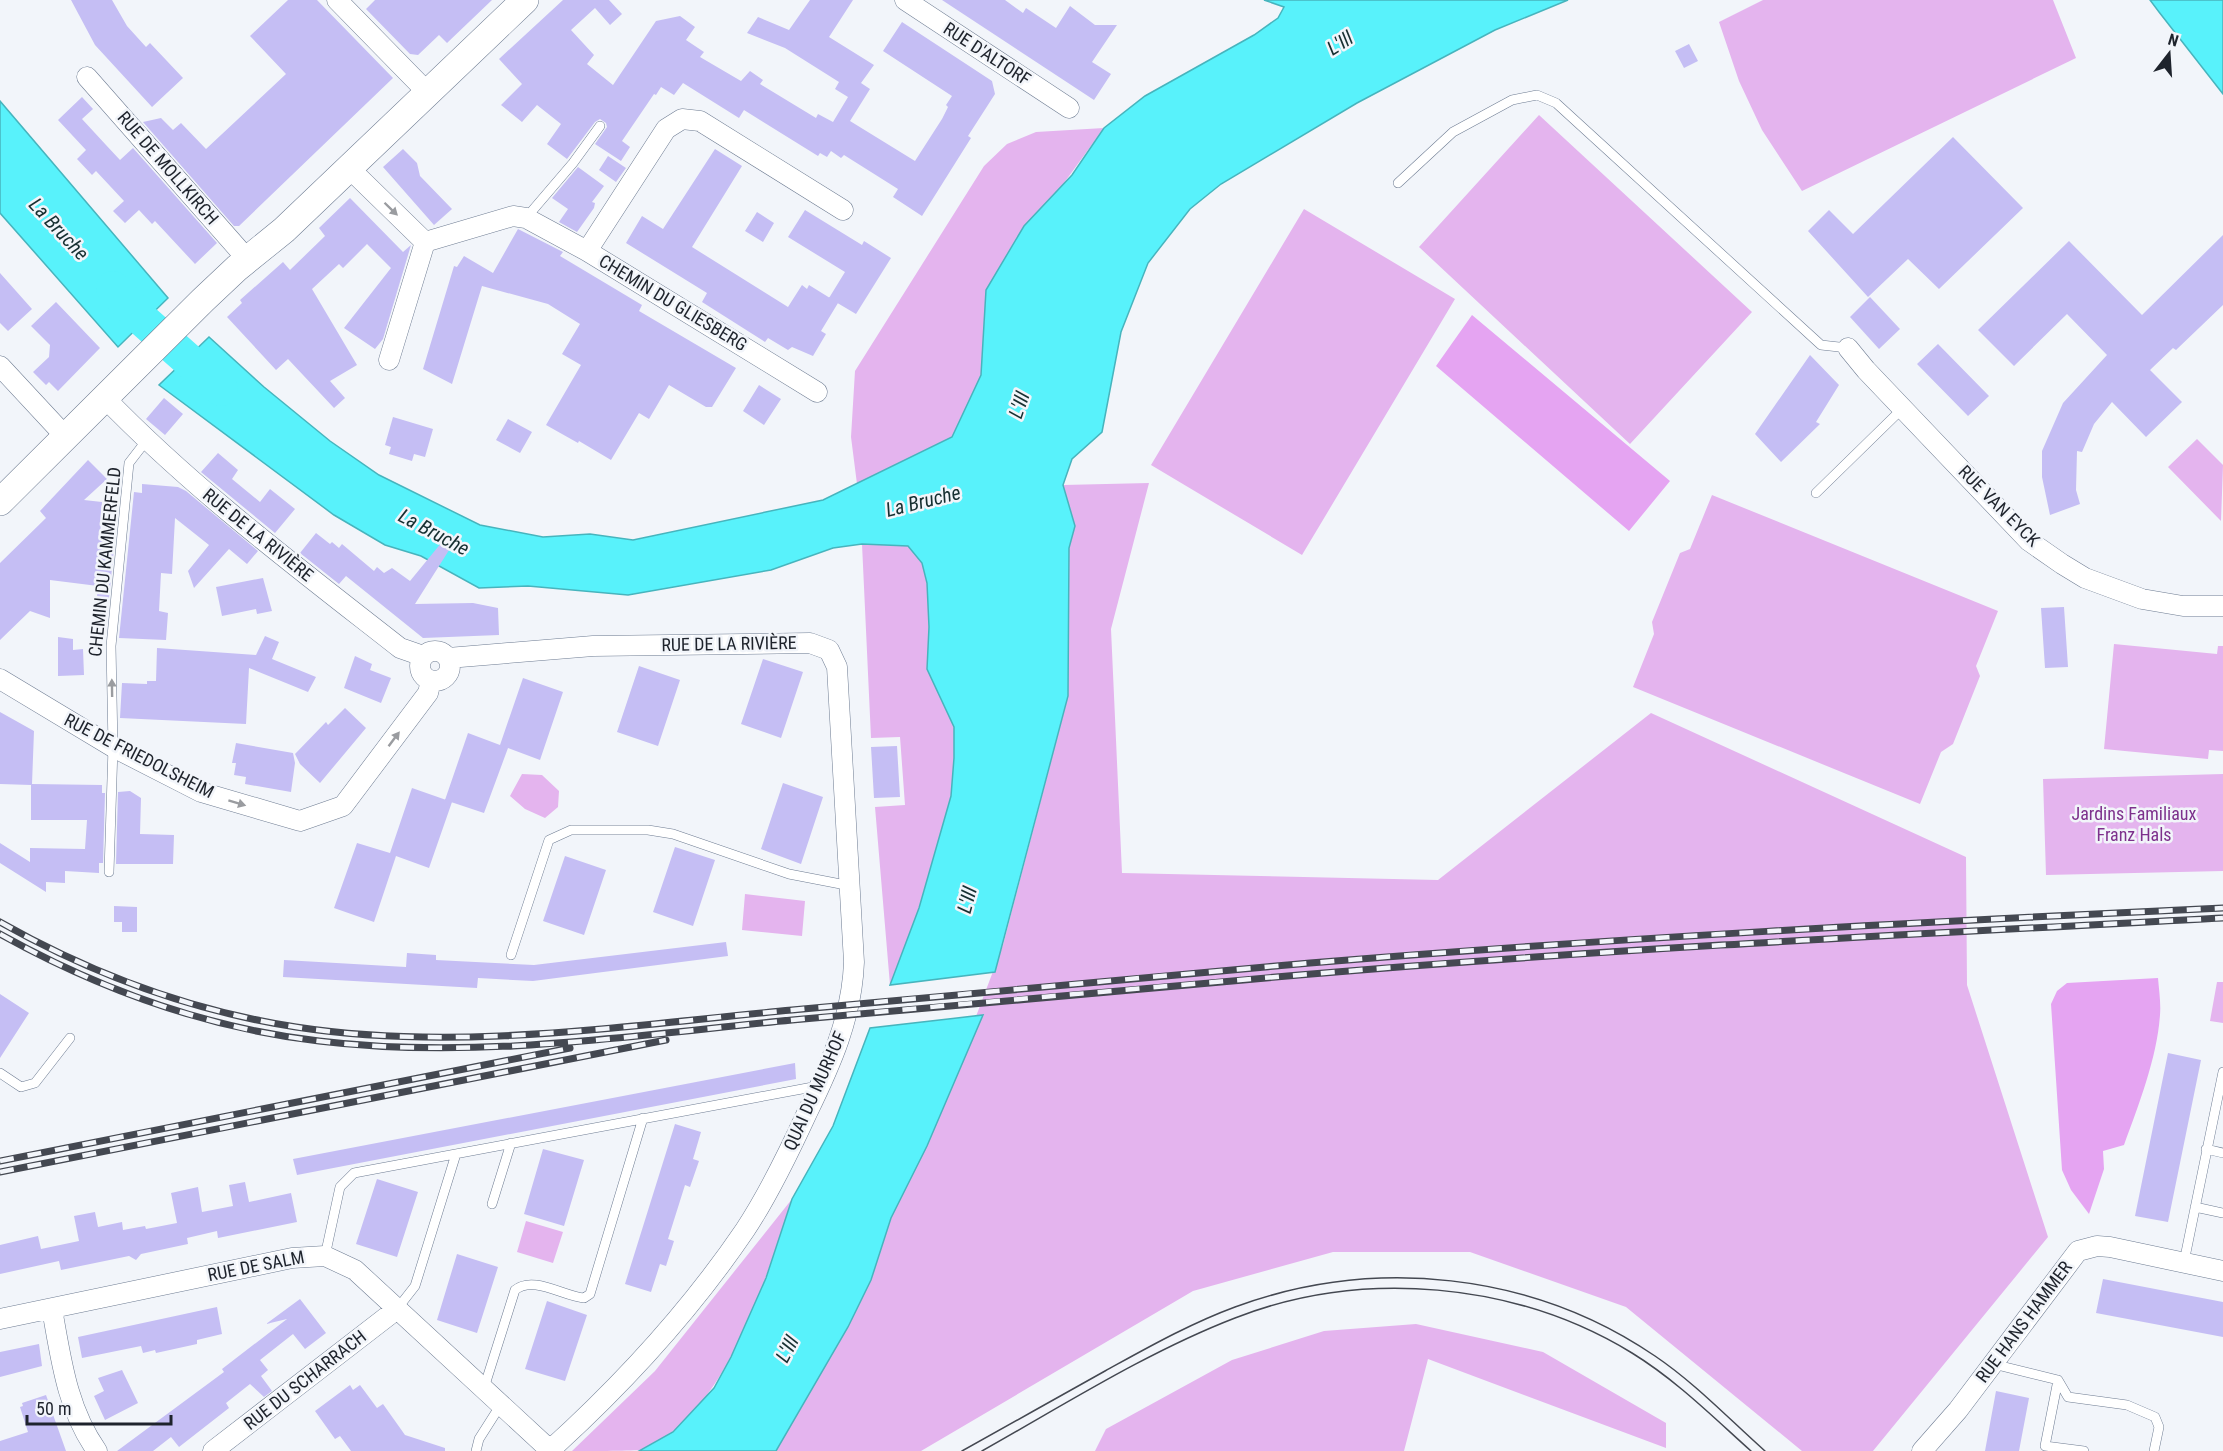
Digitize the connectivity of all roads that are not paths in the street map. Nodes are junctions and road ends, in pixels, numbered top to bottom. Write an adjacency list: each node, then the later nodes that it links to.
1 (337, 0): 5 (street)
2 (525, 0): 5 (main road)
3 (905, 0): 6 (street, RUE D'ALTORF)
4 (87, 76): 14 (street, RUE DE MOLLKIRCH)
5 (428, 93): 8 (main road)
6 (1069, 108)
7 (600, 126): 11 (lane)
8 (349, 168): 12 (street, one-way to 12); 14 (main road)
9 (1398, 183): 15 (lane)
10 (843, 210): 13 (street)
11 (526, 218): 12 (street); 13 (street, CHEMIN DU GLIESBERG)
12 (425, 242): 16 (street)
13 (587, 251): 18 (street, CHEMIN DU GLIESBERG)
14 (248, 260): 19 (main road)
15 (1848, 348): 20 (street, RUE VAN EYCK)
16 (389, 360)
17 (0, 366): 21 (street)
18 (817, 392)
19 (104, 397): 21 (main road); 22 (street, RUE DE LA RIVIÈRE)
20 (1903, 408): 23 (lane); 25 (street, RUE VAN EYCK)
21 (65, 436): 24 (main road)
22 (146, 441): 27 (street, RUE DE LA RIVIÈRE); 31 (lane, CHEMIN DU KAMMERFELD, one-way to 22)
23 (1815, 493)
24 (0, 502)
25 (2223, 606)
26 (829, 650): 28 (street, RUE DE LA RIVIÈRE); 33 (street, QUAI DU MURHOF)
27 (423, 656): 28 (street); 30 (street)
28 (448, 658): 30 (street)
29 (0, 679): 31 (street, RUE DE FRIEDOLSHEIM)
30 (431, 681): 31 (street, RUE DE FRIEDOLSHEIM, one-way to 30)
31 (113, 747): 32 (lane, CHEMIN DU KAMMERFELD)
32 (109, 872)
33 (851, 886): 34 (lane); 38 (street, QUAI DU MURHOF)
34 (511, 955)
35 (70, 1038): 37 (lane)
36 (2223, 1072): 39 (lane)
37 (0, 1073)
38 (820, 1086): 40 (lane); 62 (street, QUAI DU MURHOF)
39 (2220, 1095): 42 (lane)
40 (643, 1118): 41 (lane); 56 (lane)
41 (511, 1143): 44 (lane); 45 (lane)
42 (2206, 1149): 43 (lane); 46 (lane)
43 (2223, 1153)
44 (456, 1154): 48 (lane); 52 (lane)
45 (492, 1204)
46 (2195, 1207): 47 (lane); 49 (lane)
47 (2223, 1213)
48 (324, 1256): 51 (street, RUE DE SALM); 52 (street, RUE DE SALM)
49 (2184, 1262): 50 (street, RUE HANS HAMMER); 54 (street, RUE HANS HAMMER)
50 (2223, 1271)
51 (52, 1309): 53 (street, RUE DE SALM); 59 (street)
52 (397, 1309): 56 (street, RUE DE SALM); 60 (street, RUE DU SCHARRACH)
53 (0, 1319)
54 (1993, 1364): 55 (lane); 63 (street, RUE HANS HAMMER)
55 (2058, 1380): 58 (lane); 65 (lane)
56 (484, 1390): 57 (street, RUE DE SALM)
57 (500, 1406): 61 (lane); 62 (street, RUE DE SALM)
58 (2045, 1448): 64 (lane)
59 (97, 1451)
60 (213, 1451)
61 (476, 1451)
62 (550, 1451)
63 (1922, 1451)
64 (2084, 1451)
65 (2154, 1451)

